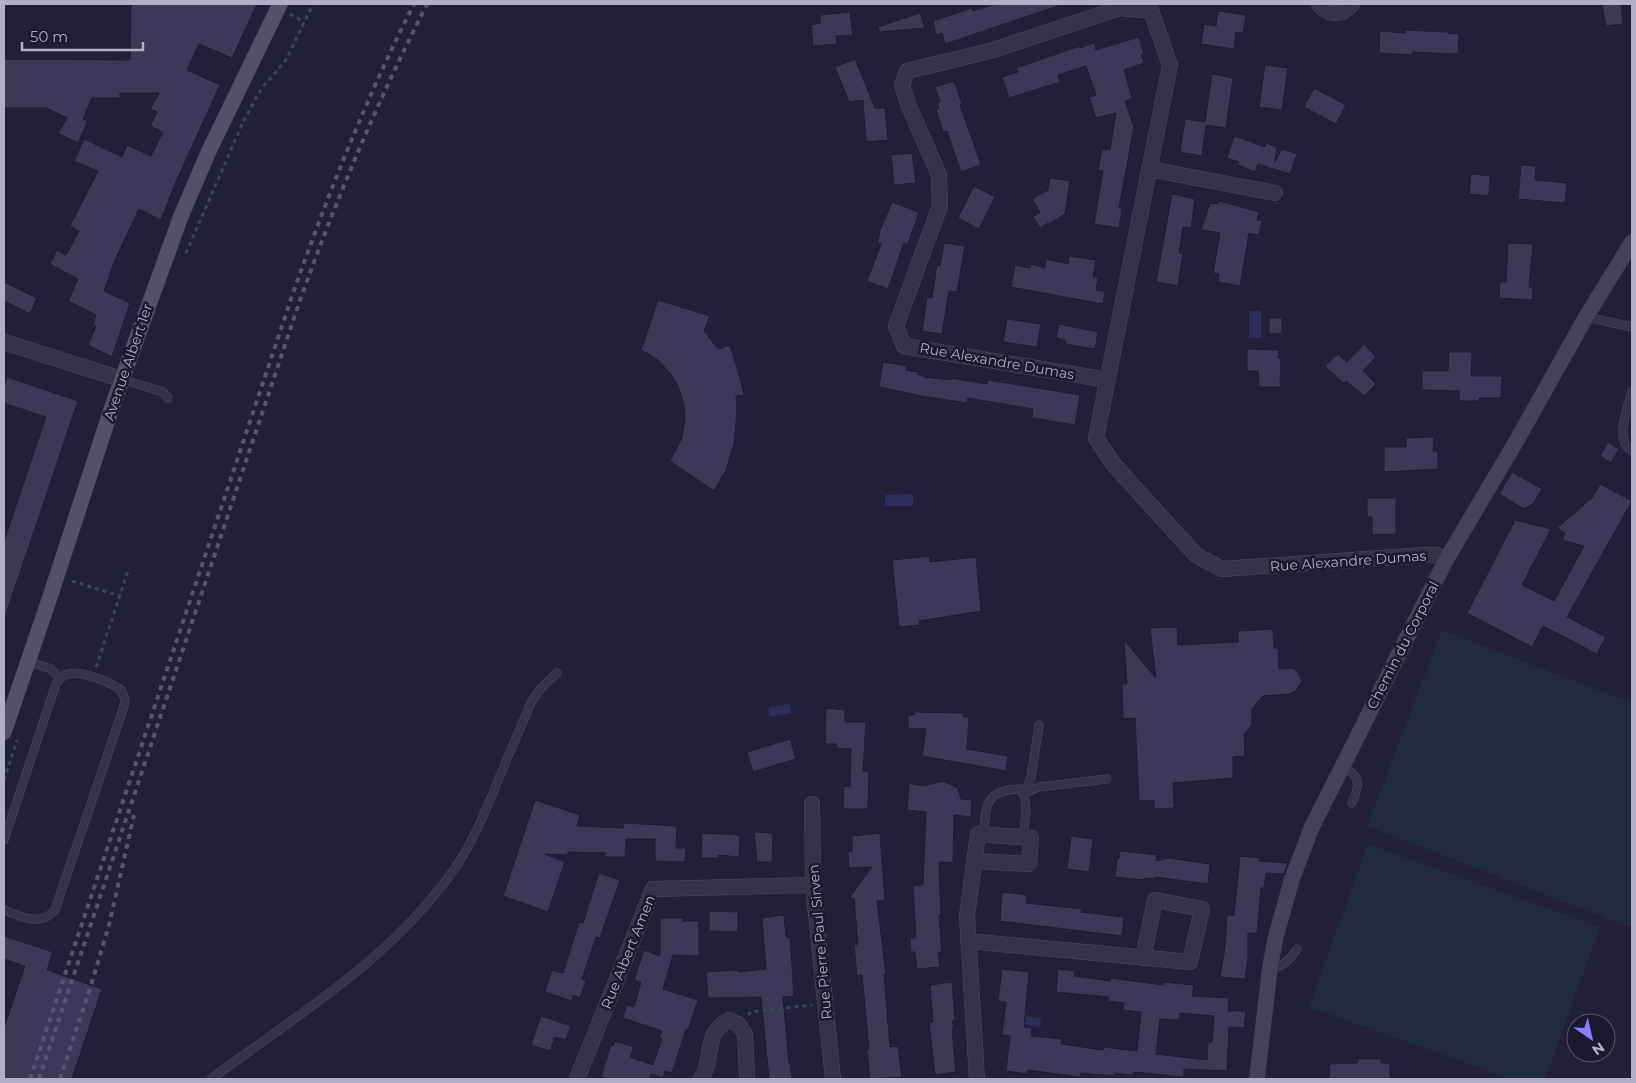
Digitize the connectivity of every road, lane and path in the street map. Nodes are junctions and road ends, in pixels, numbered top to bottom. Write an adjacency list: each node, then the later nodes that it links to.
1 (313, 4): 5 (path)
2 (1319, 4): 3 (street)
3 (1352, 4)
4 (285, 9): 5 (path); 13 (main road, Avenue Albert 1er)
5 (304, 22): 9 (path)
6 (1149, 169): 7 (street); 14 (street, Rue Alexandre Dumas); 14 (street, Rue Alexandre Dumas)
7 (1275, 193)
8 (1632, 242): 10 (street, Chemin du Corporal)
9 (184, 257)
10 (1586, 317): 11 (lane); 18 (street, Chemin du Corporal)
11 (1632, 326)
12 (4, 342): 13 (street)
13 (121, 379): 16 (lane); 22 (main road, Avenue Albert 1er)
14 (1108, 380): 18 (street, Rue Alexandre Dumas)
15 (1632, 391): 17 (lane)
16 (168, 398)
17 (1632, 451)
18 (1446, 560): 28 (street, Chemin du Corporal)
19 (129, 568): 21 (path)
20 (72, 581): 21 (path)
21 (120, 596): 24 (path)
22 (27, 661): 25 (lane); 27 (main road, Avenue Albert 1er)
23 (557, 673): 45 (lane)
24 (93, 677): 25 (lane); 38 (lane)
25 (60, 679): 35 (lane)
26 (1039, 725): 30 (lane)
27 (4, 732)
28 (1342, 767): 31 (lane); 42 (street, Chemin du Corporal)
29 (1107, 779): 30 (lane)
30 (1024, 793): 33 (lane); 34 (lane)
31 (1352, 803)
32 (812, 804): 37 (street, Rue Pierre Paul Sirven)
33 (983, 835): 34 (street); 36 (street)
34 (1023, 838): 36 (street)
35 (4, 840)
36 (975, 860): 39 (street)
37 (813, 885): 43 (street, Rue Pierre Paul Sirven); 46 (street, Rue Albert Amen)
38 (4, 910)
39 (968, 941): 41 (street); 50 (street)
40 (1297, 949): 42 (lane)
41 (1143, 958): 41 (street)
42 (1270, 967): 51 (street, Chemin du Corporal)
43 (825, 1004): 44 (path); 49 (street, Rue Pierre Paul Sirven)
44 (738, 1024): 47 (street); 48 (street)
45 (211, 1079)
46 (577, 1079)
47 (700, 1079)
48 (747, 1079)
49 (833, 1079)
50 (977, 1079)
51 (1257, 1079)

